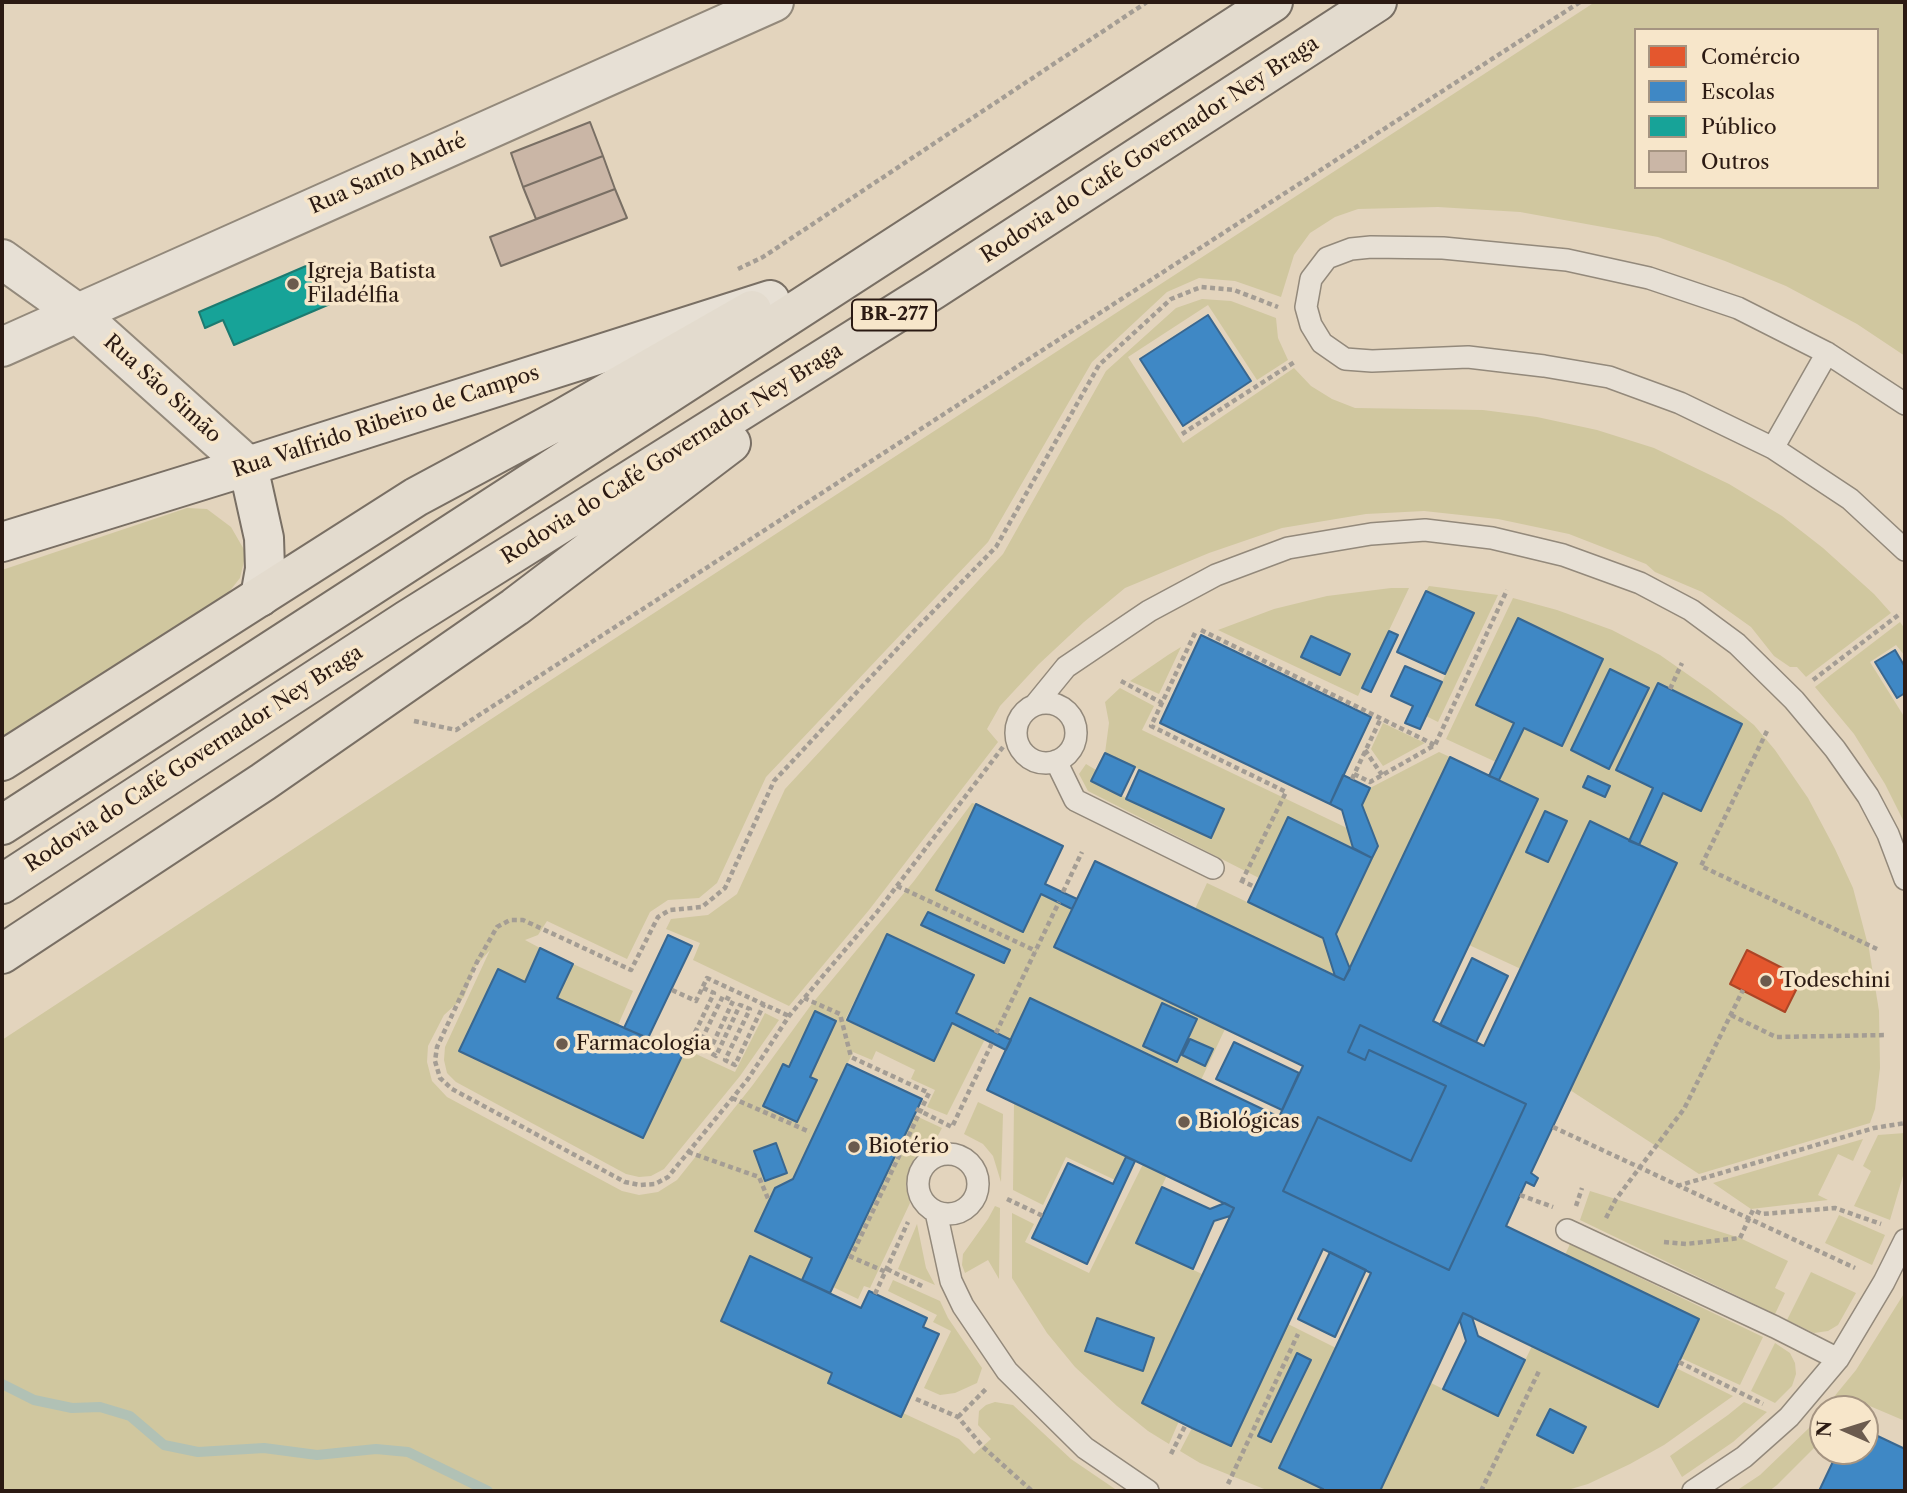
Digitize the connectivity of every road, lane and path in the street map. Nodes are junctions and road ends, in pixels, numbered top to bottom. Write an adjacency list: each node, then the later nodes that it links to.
1 (774, 2): 12 (street, Rua Santo André)
2 (1147, 2): 8 (path)
3 (1273, 2): 6 (highway, BR-277)
4 (1377, 2): 9 (highway, Rodovia do Café Governador Ney Braga / BR-277)
5 (1580, 2): 35 (path)
6 (986, 187): 10 (highway); 44 (highway, BR-277)
7 (2, 259): 12 (street, Rua São Simão)
8 (726, 275)
9 (933, 290): 35 (highway); 49 (highway, Rodovia do Café Governador Ney Braga / BR-277)
10 (770, 300): 21 (street, Rua Valfrido Ribeiro de Campos); 25 (highway)
11 (1278, 307): 71 (path)
12 (76, 312): 13 (street, Rua Santo André); 21 (street, Rua São Simão)
13 (2, 347)
14 (1827, 353): 17 (lane); 20 (lane); 20 (lane)
15 (1296, 361): 18 (path)
16 (1218, 403): 18 (path)
17 (1905, 404)
18 (1221, 409): 19 (path)
19 (1182, 434)
20 (1773, 447): 23 (lane)
21 (248, 466): 22 (street, Rua Valfrido Ribeiro de Campos); 25 (street)
22 (2, 542)
23 (1905, 550)
24 (1507, 590): 38 (path)
25 (260, 597): 41 (highway)
26 (1901, 613): 31 (path)
27 (1202, 630): 36 (path)
28 (1195, 633): 33 (path)
29 (1682, 663): 32 (path)
30 (1121, 681): 33 (path)
31 (1812, 681)
32 (1670, 689)
33 (1162, 703): 48 (path)
34 (1035, 705): 42 (lane); 42 (lane); 47 (lane)
35 (365, 710): 55 (highway)
36 (1381, 718): 38 (path); 40 (path)
37 (1766, 730): 53 (path)
38 (1436, 745): 43 (path)
39 (1003, 747): 50 (path)
40 (1366, 750): 43 (path); 43 (path)
41 (2, 761)
42 (1056, 761): 46 (lane)
43 (1382, 775)
44 (2, 825)
45 (1082, 852): 51 (path)
46 (1213, 867)
47 (1905, 879)
48 (1242, 881)
49 (2, 884)
50 (897, 886): 54 (path); 59 (path)
51 (1063, 892)
52 (1059, 902): 54 (path)
53 (1877, 948)
54 (1035, 951): 63 (path)
55 (2, 954)
56 (703, 988): 57 (path); 60 (path); 60 (path)
57 (672, 990)
58 (1743, 990): 61 (path)
59 (804, 998): 62 (path); 67 (path)
60 (764, 1004): 62 (path)
61 (1731, 1014): 64 (path); 72 (path)
62 (789, 1016): 66 (path)
63 (996, 1032)
64 (1886, 1035)
65 (992, 1043): 67 (path)
66 (732, 1098): 70 (path); 71 (path)
67 (918, 1110): 86 (path)
68 (1905, 1123): 73 (path)
69 (1553, 1127): 72 (path)
70 (810, 1132)
71 (688, 1152): 75 (path)
72 (1639, 1168): 73 (path); 80 (path)
73 (1678, 1186): 78 (path)
74 (1007, 1199): 77 (path)
75 (769, 1201)
76 (936, 1212): 101 (lane)
77 (1043, 1216)
78 (1748, 1219): 81 (path); 83 (path); 85 (path)
79 (909, 1220): 86 (path)
80 (1602, 1225)
81 (1882, 1225)
82 (1567, 1230): 90 (lane)
83 (1740, 1238)
84 (1905, 1240): 90 (lane)
85 (1855, 1269)
86 (886, 1270): 87 (path); 88 (path)
87 (934, 1292)
88 (875, 1294)
89 (1298, 1334): 99 (path)
90 (1838, 1359): 103 (lane)
91 (1679, 1363): 95 (path)
92 (1539, 1371): 102 (path)
93 (986, 1390): 96 (path)
94 (916, 1399): 96 (path)
95 (1770, 1408)
96 (958, 1417): 100 (path)
97 (1186, 1424): 98 (path)
98 (1171, 1454)
99 (1228, 1484)
100 (1032, 1491)
101 (1148, 1491)
102 (1481, 1491)
103 (1693, 1491)

